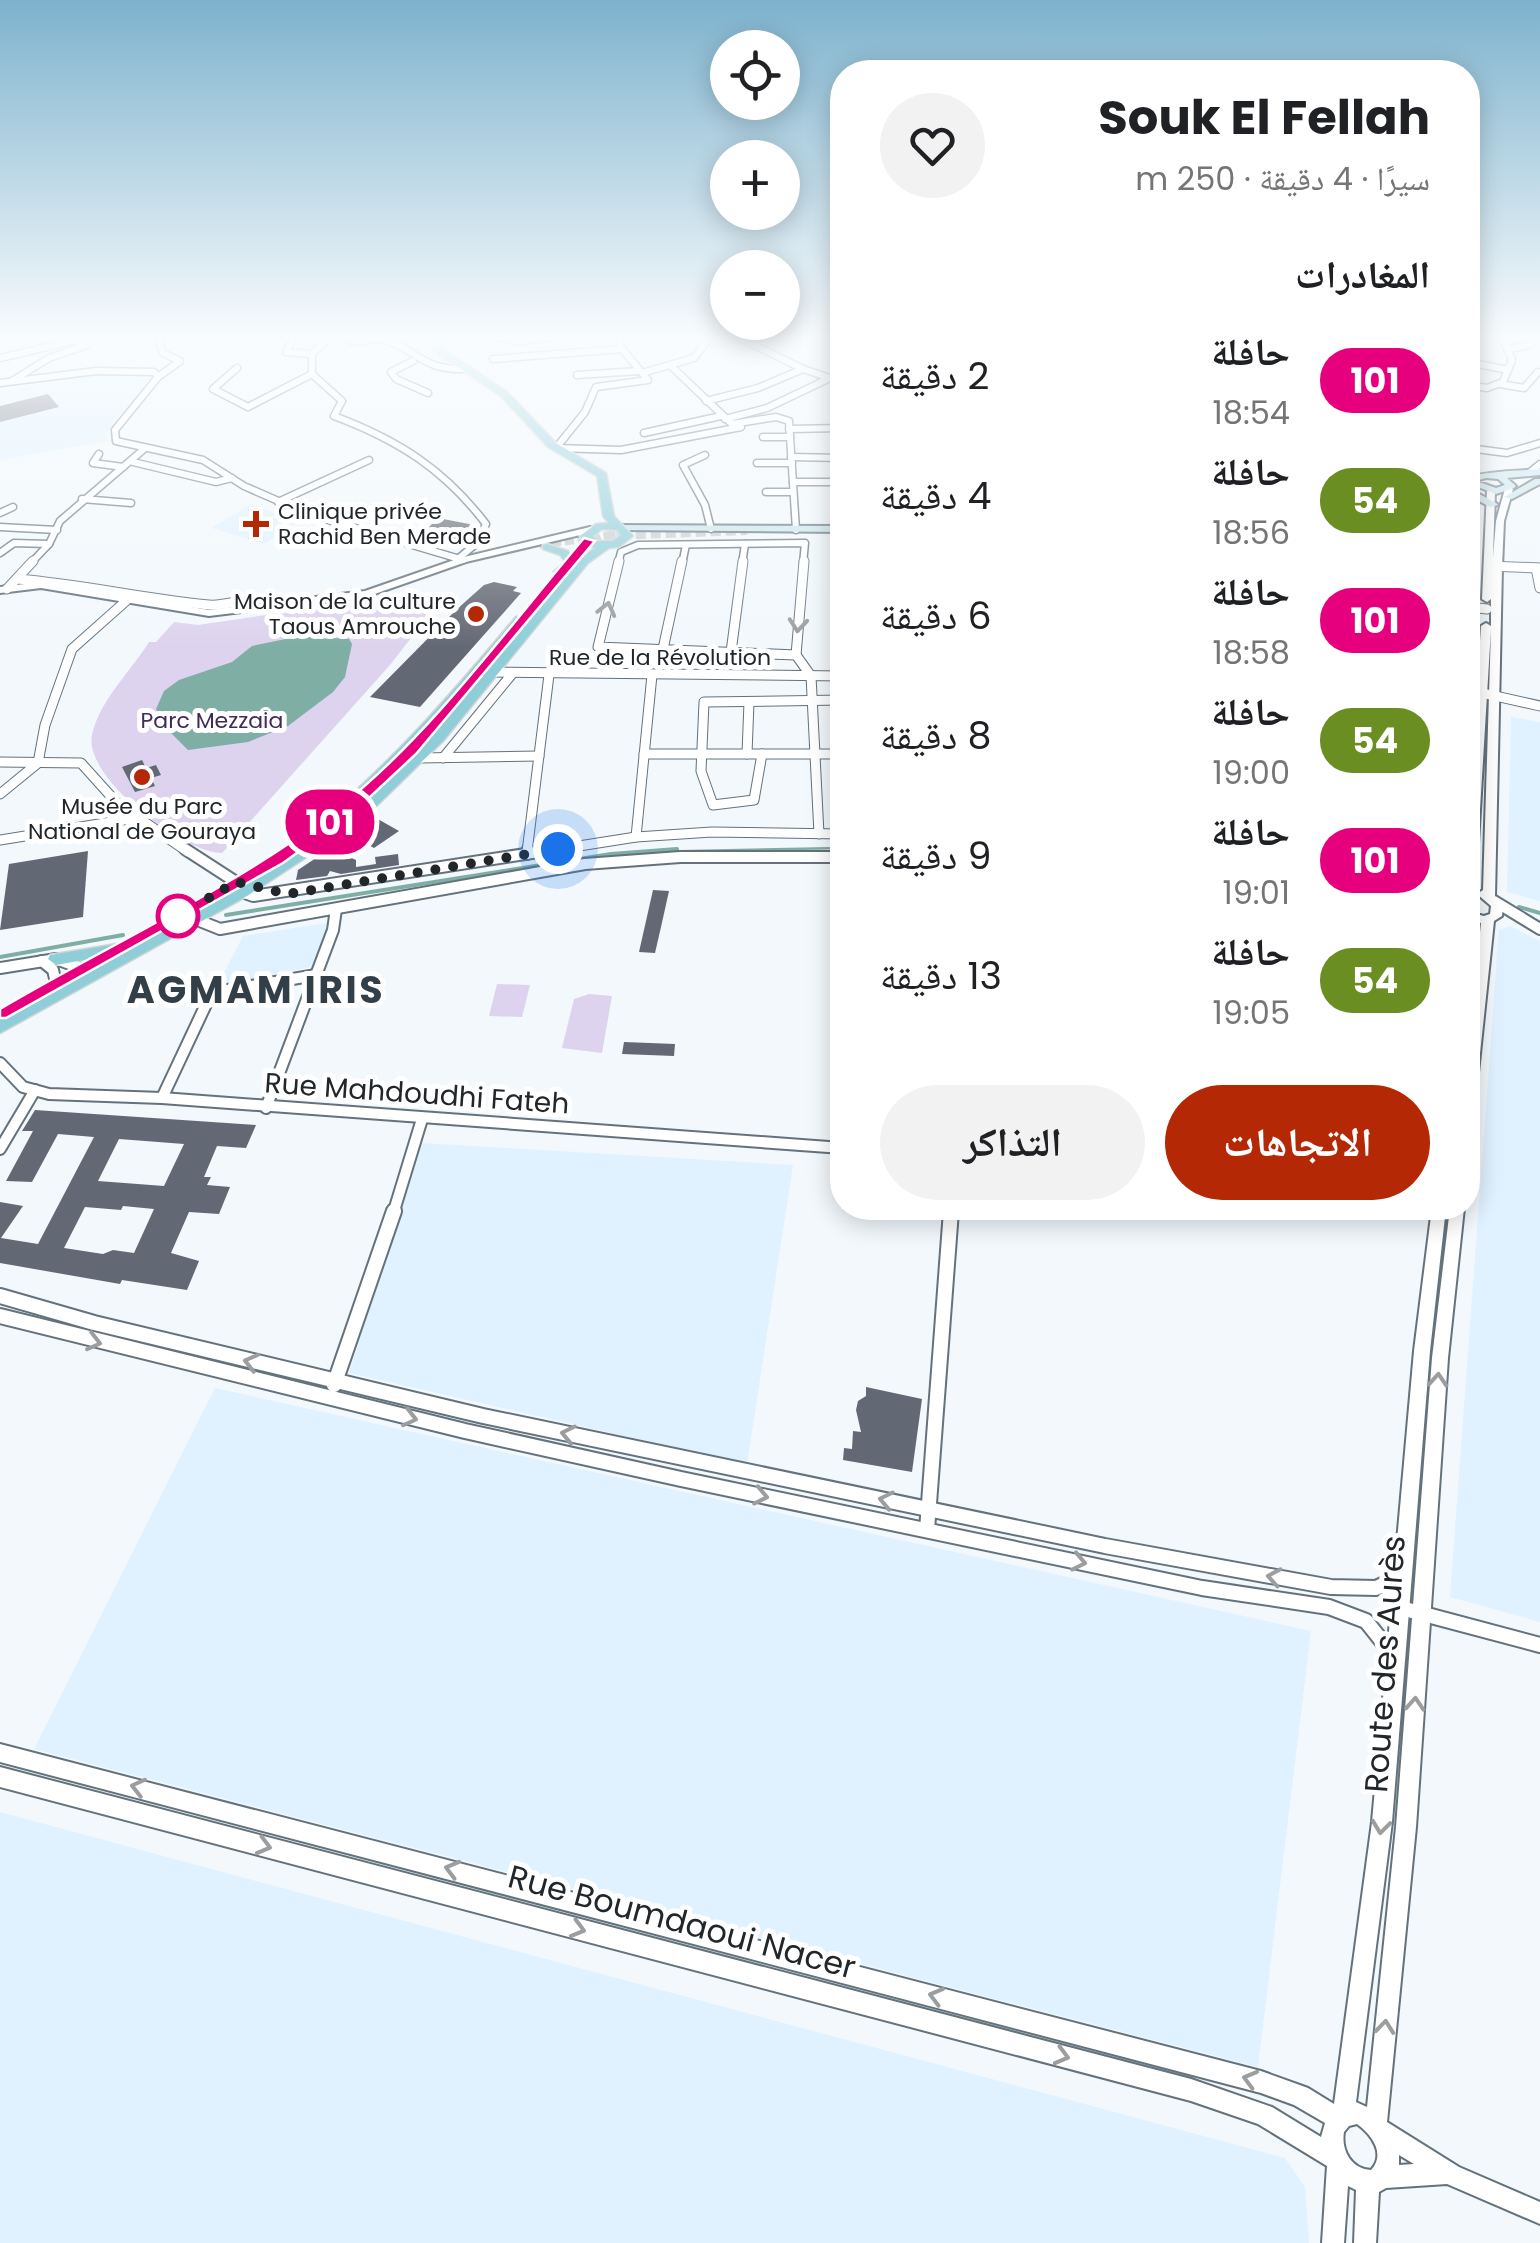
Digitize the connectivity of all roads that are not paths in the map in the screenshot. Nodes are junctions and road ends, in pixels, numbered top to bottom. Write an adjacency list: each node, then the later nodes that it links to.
1 (114, 439): 9 (street)
2 (387, 439): 52 (street)
3 (547, 439): 8 (main road)
4 (564, 439): 8 (street)
5 (680, 439): 8 (street)
6 (789, 439): 15 (street)
7 (1540, 443): 10 (street)
8 (556, 448): 38 (main road)
9 (144, 449): 16 (street); 23 (street)
10 (1480, 450)
11 (100, 454): 19 (street)
12 (706, 455): 40 (street)
13 (830, 458): 15 (street)
14 (369, 460): 33 (street)
15 (791, 460): 17 (street); 26 (street)
16 (133, 462): 19 (street); 23 (street)
17 (757, 463)
18 (1540, 464): 22 (street)
19 (124, 467): 32 (street)
20 (1480, 476): 21 (main road)
21 (1496, 476): 22 (main road); 29 (main road)
22 (1537, 477): 29 (main road)
23 (232, 478): 33 (street)
24 (830, 482): 26 (street)
25 (1480, 486): 28 (main road)
26 (793, 487): 30 (street); 44 (street)
27 (1480, 490): 28 (main road)
28 (1488, 490): 29 (main road); 35 (street)
29 (1509, 491): 54 (street)
30 (766, 492)
31 (1480, 498): 35 (main road)
32 (82, 499): 34 (street); 41 (street)
33 (278, 502): 52 (street)
34 (130, 503)
35 (1492, 506): 54 (street)
36 (13, 508): 37 (street)
37 (0, 514)
38 (615, 523): 40 (main road); 43 (main road); 45 (main road)
39 (0, 527): 41 (street)
40 (711, 529): 44 (main road)
41 (57, 530): 46 (street)
42 (830, 533): 44 (main road)
43 (592, 535): 49 (main road); 50 (street); 52 (street); 53 (main road)
44 (802, 536): 45 (main road); 48 (street); 67 (street, one-way to 67)
45 (623, 541): 49 (main road)
46 (49, 544): 51 (street); 56 (street)
47 (686, 544): 48 (street); 63 (street); 63 (street, one-way to 47)
48 (745, 544): 65 (street)
49 (605, 546): 68 (main road)
50 (547, 547): 53 (main road); 62 (street)
51 (0, 553)
52 (461, 559): 62 (street)
53 (569, 560): 68 (main road)
54 (1492, 566): 55 (street); 61 (street); 76 (street)
55 (1538, 568): 57 (street)
56 (17, 579): 58 (street); 62 (street)
57 (1540, 588)
58 (2, 592): 59 (street)
59 (124, 603): 62 (street); 91 (street)
60 (1480, 608): 61 (street)
61 (1487, 609): 66 (street)
62 (210, 613)
63 (663, 650): 65 (street)
64 (1480, 651): 66 (street)
65 (732, 652): 67 (street)
66 (1484, 652): 75 (street)
67 (796, 655): 72 (street)
68 (486, 671): 69 (street, Rue de la Révolution); 88 (main road); 103 (main road)
69 (512, 674): 70 (street, Rue de la Révolution); 89 (street)
70 (550, 675): 71 (street, Rue de la Révolution); 87 (street)
71 (652, 675): 72 (street, Rue de la Révolution); 81 (street)
72 (811, 676): 73 (street, Rue de la Révolution); 77 (street)
73 (830, 676)
74 (1480, 677): 75 (street)
75 (1483, 677): 76 (street)
76 (1488, 697): 80 (street); 92 (street); 105 (street)
77 (812, 700): 78 (street); 79 (street); 85 (street)
78 (830, 700)
79 (749, 702): 82 (street); 83 (street)
80 (1540, 706)
81 (644, 754): 82 (street); 97 (street)
82 (700, 754): 83 (street); 84 (street)
83 (747, 754): 84 (street)
84 (762, 754): 85 (street)
85 (814, 754): 86 (street); 95 (street)
86 (830, 754)
87 (539, 756): 89 (street); 100 (street)
88 (420, 758): 89 (street); 103 (main road)
89 (443, 758)
90 (0, 762): 91 (street)
91 (38, 763): 93 (street); 94 (street)
92 (1480, 775)
93 (0, 794)
94 (136, 818): 98 (street); 103 (street)
95 (819, 834): 96 (street); 97 (street)
96 (830, 834)
97 (636, 837): 99 (street)
98 (0, 840)
99 (622, 841): 100 (street); 102 (street)
100 (527, 854): 103 (street)
101 (830, 857): 102 (street)
102 (625, 860): 106 (street)
103 (244, 886): 107 (main road); 111 (main road)
104 (1480, 896): 105 (street)
105 (1491, 899): 109 (street); 110 (street)
106 (336, 909): 107 (street); 115 (street)
107 (195, 918): 114 (main road)
108 (1480, 918): 109 (street)
109 (1490, 919): 110 (street); 117 (street)
110 (1535, 927)
111 (117, 950): 112 (main road); 114 (main road)
112 (49, 960): 113 (street); 114 (street); 116 (street)
113 (0, 968)
114 (82, 975): 116 (main road); 118 (main road)
115 (316, 975): 121 (street); 122 (street)
116 (56, 983): 118 (main road)
117 (1480, 1002)
118 (1, 1024)
119 (0, 1063): 120 (street)
120 (35, 1090): 121 (street, Rue Mahdoudhi Fateh); 125 (street)
121 (162, 1098): 122 (street, Rue Mahdoudhi Fateh)
122 (266, 1108): 123 (street, Rue Mahdoudhi Fateh)
123 (422, 1118): 124 (street, Rue Mahdoudhi Fateh); 131 (street)
124 (830, 1147)
125 (0, 1150)
126 (950, 1220): 135 (street)
127 (1438, 1220): 137 (street, Route des Aurès)
128 (1456, 1220): 138 (street, Route des Aurès, one-way to 128)
129 (0, 1296): 131 (street, one-way to 129)
130 (0, 1316): 132 (street, one-way to 132)
131 (336, 1382): 132 (street); 133 (street, one-way to 131)
132 (328, 1398): 134 (street, one-way to 134)
133 (735, 1468): 134 (street); 135 (street, one-way to 133)
134 (730, 1489): 136 (street, one-way to 136)
135 (930, 1509): 136 (street); 140 (street, one-way to 135)
136 (927, 1530): 141 (street, one-way to 141)
137 (1404, 1552): 138 (street); 139 (street, Route des Aurès)
138 (1425, 1561): 143 (street, Route des Aurès)
139 (1402, 1576): 140 (street); 142 (street, Route des Aurès)
140 (1332, 1588): 141 (street)
141 (1329, 1607): 145 (street)
142 (1401, 1608): 143 (street); 145 (street, Route des Aurès)
143 (1422, 1612): 144 (street); 149 (street, Route des Aurès, one-way to 143)
144 (1540, 1646)
145 (1398, 1662): 148 (street, Route des Aurès, one-way to 148)
146 (0, 1752): 148 (street, Rue Boumdaoui Nacer, one-way to 146)
147 (0, 1777): 150 (street, Rue Boumdaoui Nacer, one-way to 150)
148 (1341, 2117): 149 (street); 150 (street)
149 (1378, 2127): 151 (street); 152 (street)
150 (1337, 2161): 152 (street); 154 (street)
151 (1451, 2175): 152 (street); 153 (street)
152 (1376, 2180): 155 (street)
153 (1540, 2213)
154 (1333, 2243)
155 (1365, 2243)

